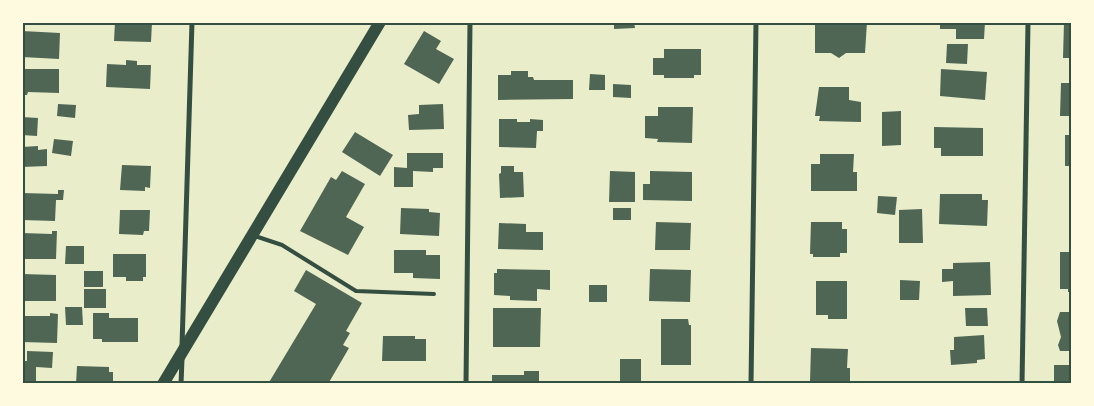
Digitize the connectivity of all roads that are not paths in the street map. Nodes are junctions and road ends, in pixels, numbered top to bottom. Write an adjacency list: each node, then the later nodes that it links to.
1 (192, 22): 8 (street)
2 (380, 22): 6 (main road)
3 (470, 22): 11 (street)
4 (756, 22): 12 (street)
5 (1028, 22): 13 (street)
6 (253, 235): 7 (lane); 8 (main road)
7 (434, 294)
8 (182, 351): 9 (main road); 10 (street)
9 (163, 384)
10 (181, 384)
11 (466, 384)
12 (751, 384)
13 (1022, 384)

